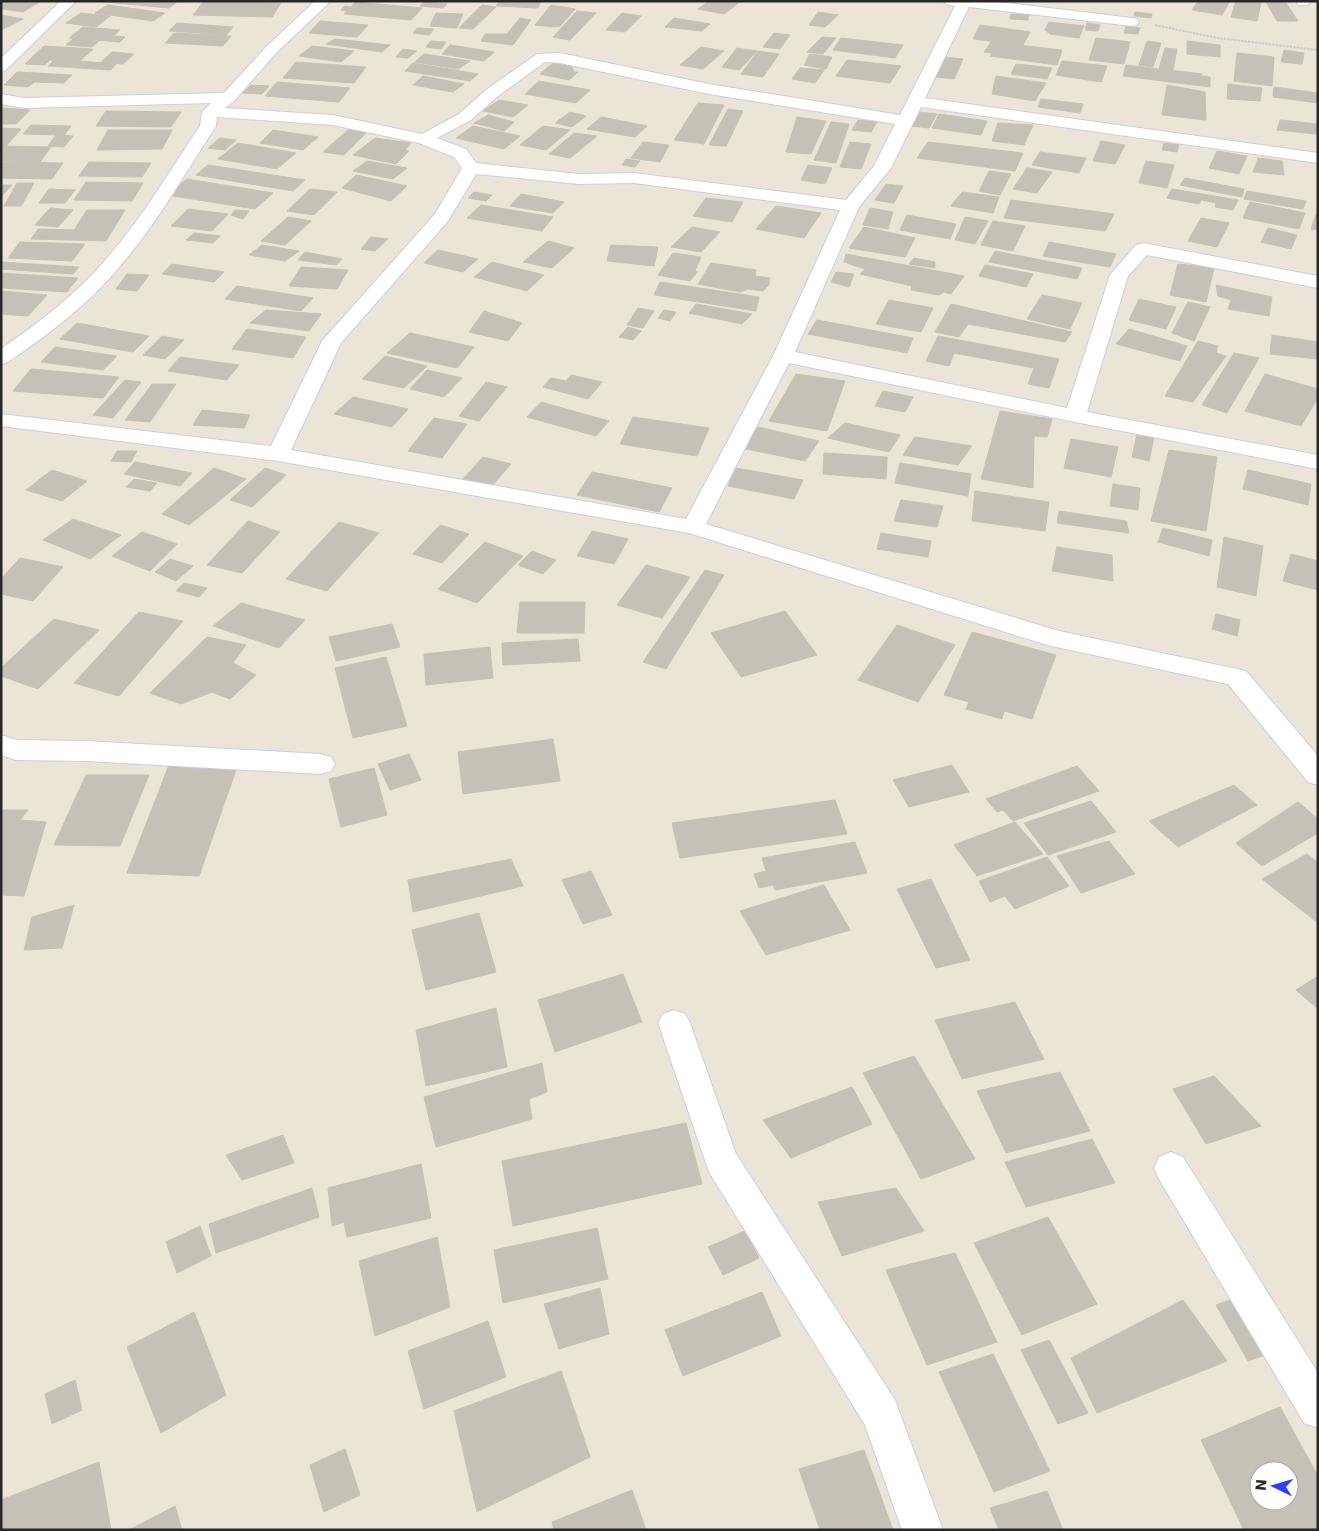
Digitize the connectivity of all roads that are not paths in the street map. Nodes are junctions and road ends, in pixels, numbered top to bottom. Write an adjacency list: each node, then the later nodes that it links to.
1 (68, 1): 6 (street)
2 (324, 1): 7 (street)
3 (958, 2): 4 (street); 9 (street)
4 (1065, 7): 5 (street)
5 (1132, 22)
6 (1, 67)
7 (228, 98): 8 (street); 10 (street)
8 (1, 99)
9 (915, 101): 11 (street); 13 (street)
10 (210, 112): 12 (street); 18 (street)
11 (904, 121): 12 (street); 15 (street)
12 (424, 138): 14 (street)
13 (1318, 158)
14 (471, 168): 15 (street); 21 (street)
15 (851, 206): 17 (street)
16 (1318, 282): 19 (street)
17 (783, 356): 19 (street); 23 (street)
18 (1, 358)
19 (1075, 416): 22 (street)
20 (1, 420): 21 (street)
21 (278, 454): 23 (street)
22 (1318, 462)
23 (693, 527): 26 (street)
24 (1, 745): 25 (street)
25 (321, 764)
26 (1318, 775)
27 (674, 1023): 30 (street)
28 (1171, 1168): 29 (street)
29 (1318, 1409)
30 (923, 1530)

